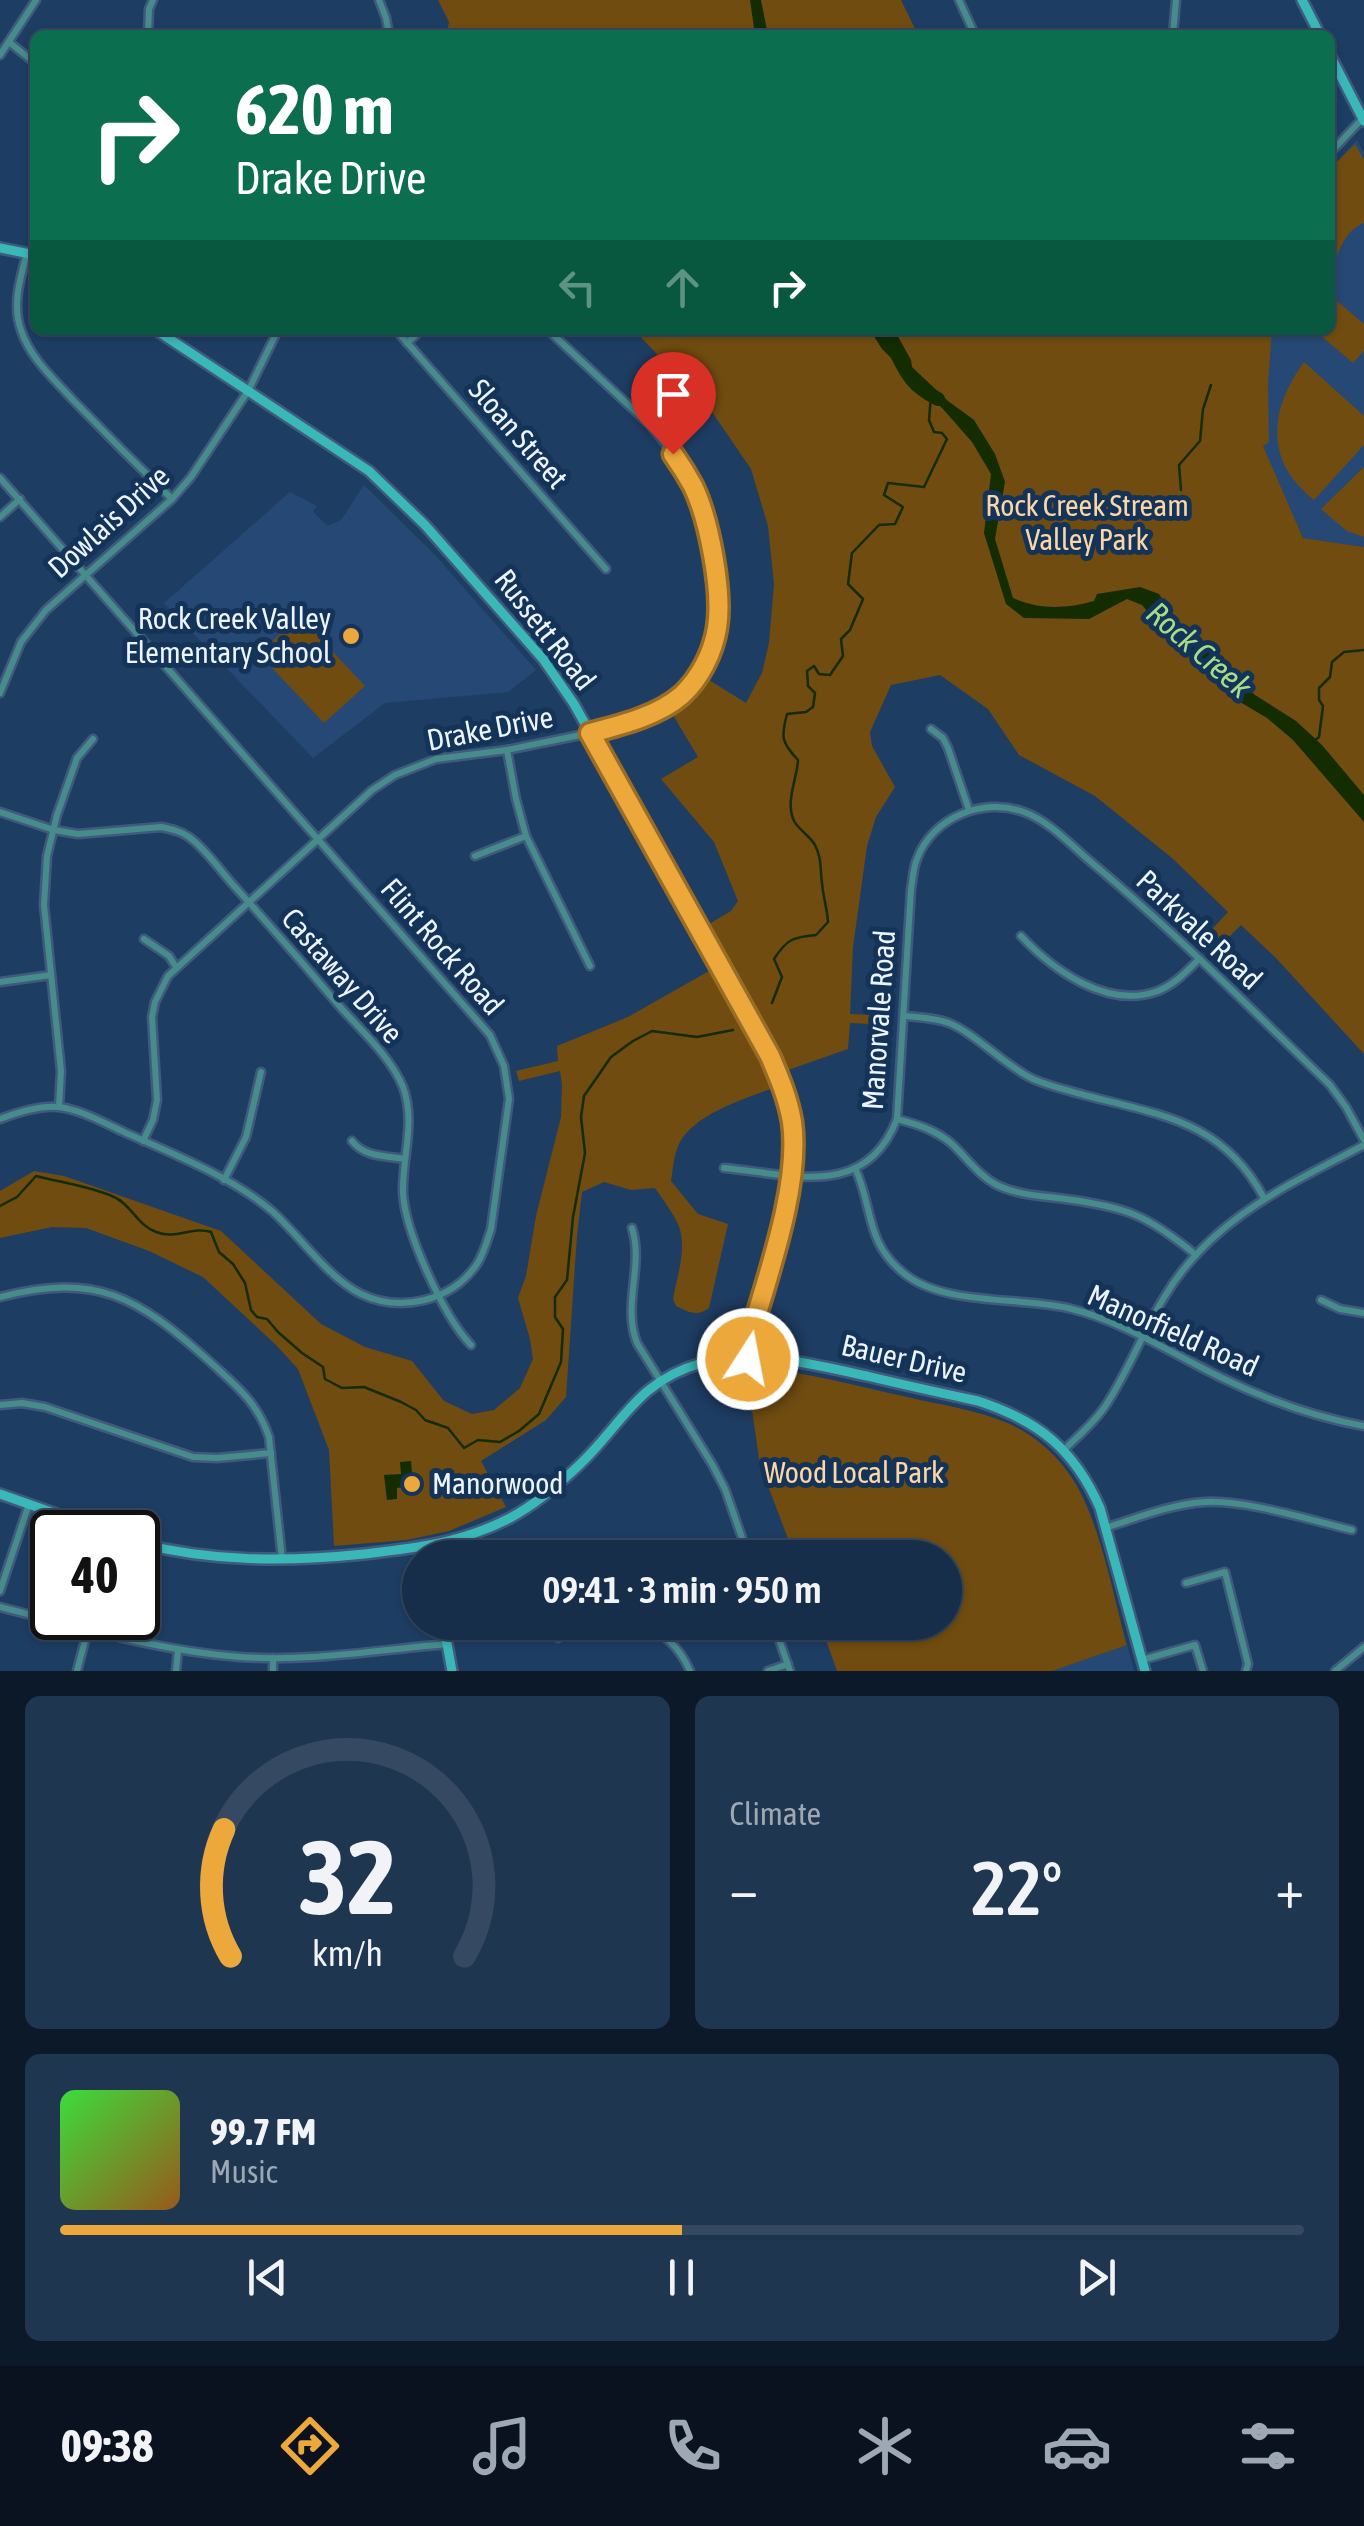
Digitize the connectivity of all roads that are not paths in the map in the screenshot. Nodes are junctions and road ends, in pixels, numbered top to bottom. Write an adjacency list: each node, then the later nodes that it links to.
1 (36, 0): 12 (street)
2 (153, 0): 7 (street)
3 (379, 0): 8 (street)
4 (959, 0): 9 (street)
5 (1176, 0): 10 (street)
6 (1302, 0): 11 (street)
7 (148, 30)
8 (388, 30)
9 (974, 30)
10 (1173, 30)
11 (1317, 30)
12 (8, 42): 13 (street); 14 (street)
13 (0, 55)
14 (30, 59)
15 (1335, 64): 16 (street)
16 (1364, 119): 17 (street)
17 (1335, 148)
18 (0, 248): 19 (street)
19 (30, 253)
20 (30, 256): 30 (street)
21 (164, 335): 27 (street, Russett Road)
22 (276, 335): 27 (street, Dowlais Drive)
23 (400, 335): 26 (street, Sloan Street)
24 (416, 335): 26 (street)
25 (553, 335): 36 (street, Drake Drive)
26 (407, 343): 32 (street, Sloan Street)
27 (248, 390): 30 (street, Dowlais Drive); 36 (street, Russett Road)
28 (0, 478): 29 (street, Flint Rock Road)
29 (20, 499): 31 (street); 33 (street, Flint Rock Road)
30 (172, 499): 33 (street, Dowlais Drive)
31 (0, 516)
32 (606, 569)
33 (86, 574): 34 (street, Dowlais Drive); 43 (street, Flint Rock Road)
34 (0, 693)
35 (930, 729): 39 (street)
36 (590, 733): 38 (street, Drake Drive); 64 (street, Russett Road)
37 (92, 740): 41 (street)
38 (507, 750): 42 (street); 43 (street, Drake Drive)
39 (969, 810): 48 (street, Parkvale Road); 53 (street, Manorvale Road)
40 (0, 812): 41 (street, Castaway Drive)
41 (54, 830): 45 (street, Castaway Drive); 51 (street)
42 (526, 836): 44 (street); 49 (street)
43 (317, 838): 45 (street, Drake Drive); 69 (street, Flint Rock Road)
44 (476, 856)
45 (248, 902): 50 (street, Drake Drive); 61 (street, Castaway Drive)
46 (1021, 936): 48 (street)
47 (144, 939): 50 (street)
48 (1200, 959): 60 (street, Parkvale Road)
49 (590, 966)
50 (176, 968): 58 (street, Drake Drive)
51 (51, 975): 52 (street); 55 (street)
52 (0, 982)
53 (904, 1016): 57 (street, Manorvale Road); 66 (street)
54 (261, 1072): 65 (street)
55 (59, 1107): 56 (street); 58 (street)
56 (0, 1119)
57 (897, 1119): 63 (street, Manorvale Road); 68 (street)
58 (143, 1141): 65 (street)
59 (352, 1141): 61 (street)
60 (1364, 1142): 66 (street)
61 (405, 1159): 69 (street, Castaway Drive)
62 (724, 1168): 64 (street)
63 (855, 1168): 64 (street); 73 (street, Manorfield Road)
64 (792, 1174): 75 (street, Russett Road)
65 (224, 1180): 69 (street)
66 (1264, 1198): 68 (street)
67 (632, 1228): 76 (street)
68 (1196, 1255): 73 (street)
69 (439, 1295): 74 (street, Castaway Drive)
70 (0, 1297): 80 (street)
71 (1320, 1300): 72 (street)
72 (1364, 1313)
73 (1143, 1337): 78 (street, Manorfield Road); 79 (street)
74 (470, 1345)
75 (748, 1359): 76 (street, Bauer Drive); 79 (street, Bauer Drive)
76 (661, 1381): 86 (street, Bauer Drive); 87 (street)
77 (0, 1406): 80 (street)
78 (1364, 1426)
79 (1064, 1450): 84 (street, Bauer Drive)
80 (271, 1453): 90 (street)
81 (0, 1494): 82 (street)
82 (29, 1504): 83 (street); 92 (street)
83 (46, 1510)
84 (1106, 1528): 85 (street); 104 (street, Bauer Drive)
85 (1352, 1530)
86 (458, 1540)
87 (743, 1540)
88 (160, 1548): 90 (street, Bauer Drive)
89 (402, 1554): 90 (street, Bauer Drive)
90 (282, 1560)
91 (1186, 1583): 113 (street)
92 (0, 1592)
93 (0, 1607): 94 (street)
94 (30, 1615)
95 (85, 1640): 106 (street)
96 (133, 1640): 102 (street)
97 (446, 1640): 100 (street)
98 (669, 1640): 110 (street)
99 (779, 1640): 105 (street)
100 (447, 1644): 103 (street); 109 (street)
101 (1364, 1647): 114 (street)
102 (178, 1650): 103 (street); 107 (street)
103 (272, 1658): 108 (street)
104 (1144, 1666): 112 (street, Bauer Drive)
105 (789, 1668): 111 (street)
106 (77, 1671)
107 (176, 1671)
108 (273, 1671)
109 (452, 1671)
110 (690, 1671)
111 (768, 1671)
112 (1202, 1671)
113 (1246, 1671)
114 (1335, 1671)

